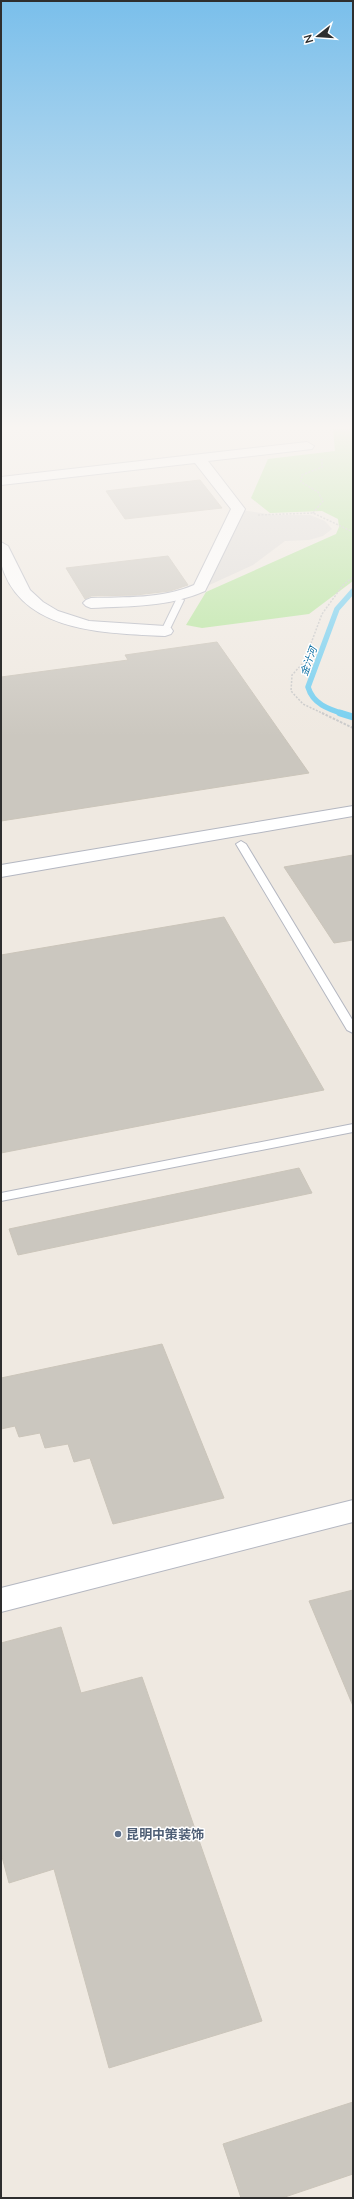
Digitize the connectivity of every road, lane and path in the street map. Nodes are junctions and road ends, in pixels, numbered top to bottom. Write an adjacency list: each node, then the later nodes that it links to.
1 (227, 532): 5 (street)
2 (1, 546): 6 (street)
3 (353, 577): 7 (path)
4 (180, 600): 6 (lane)
5 (90, 603)
6 (165, 632)
7 (353, 728)
8 (353, 812): 11 (street)
9 (353, 826): 10 (street)
10 (241, 844): 12 (street); 13 (lane)
11 (1, 871)
12 (1, 884)
13 (353, 1030)
14 (353, 1128): 15 (lane)
15 (1, 1197)
16 (353, 1510): 17 (street)
17 (1, 1600)

